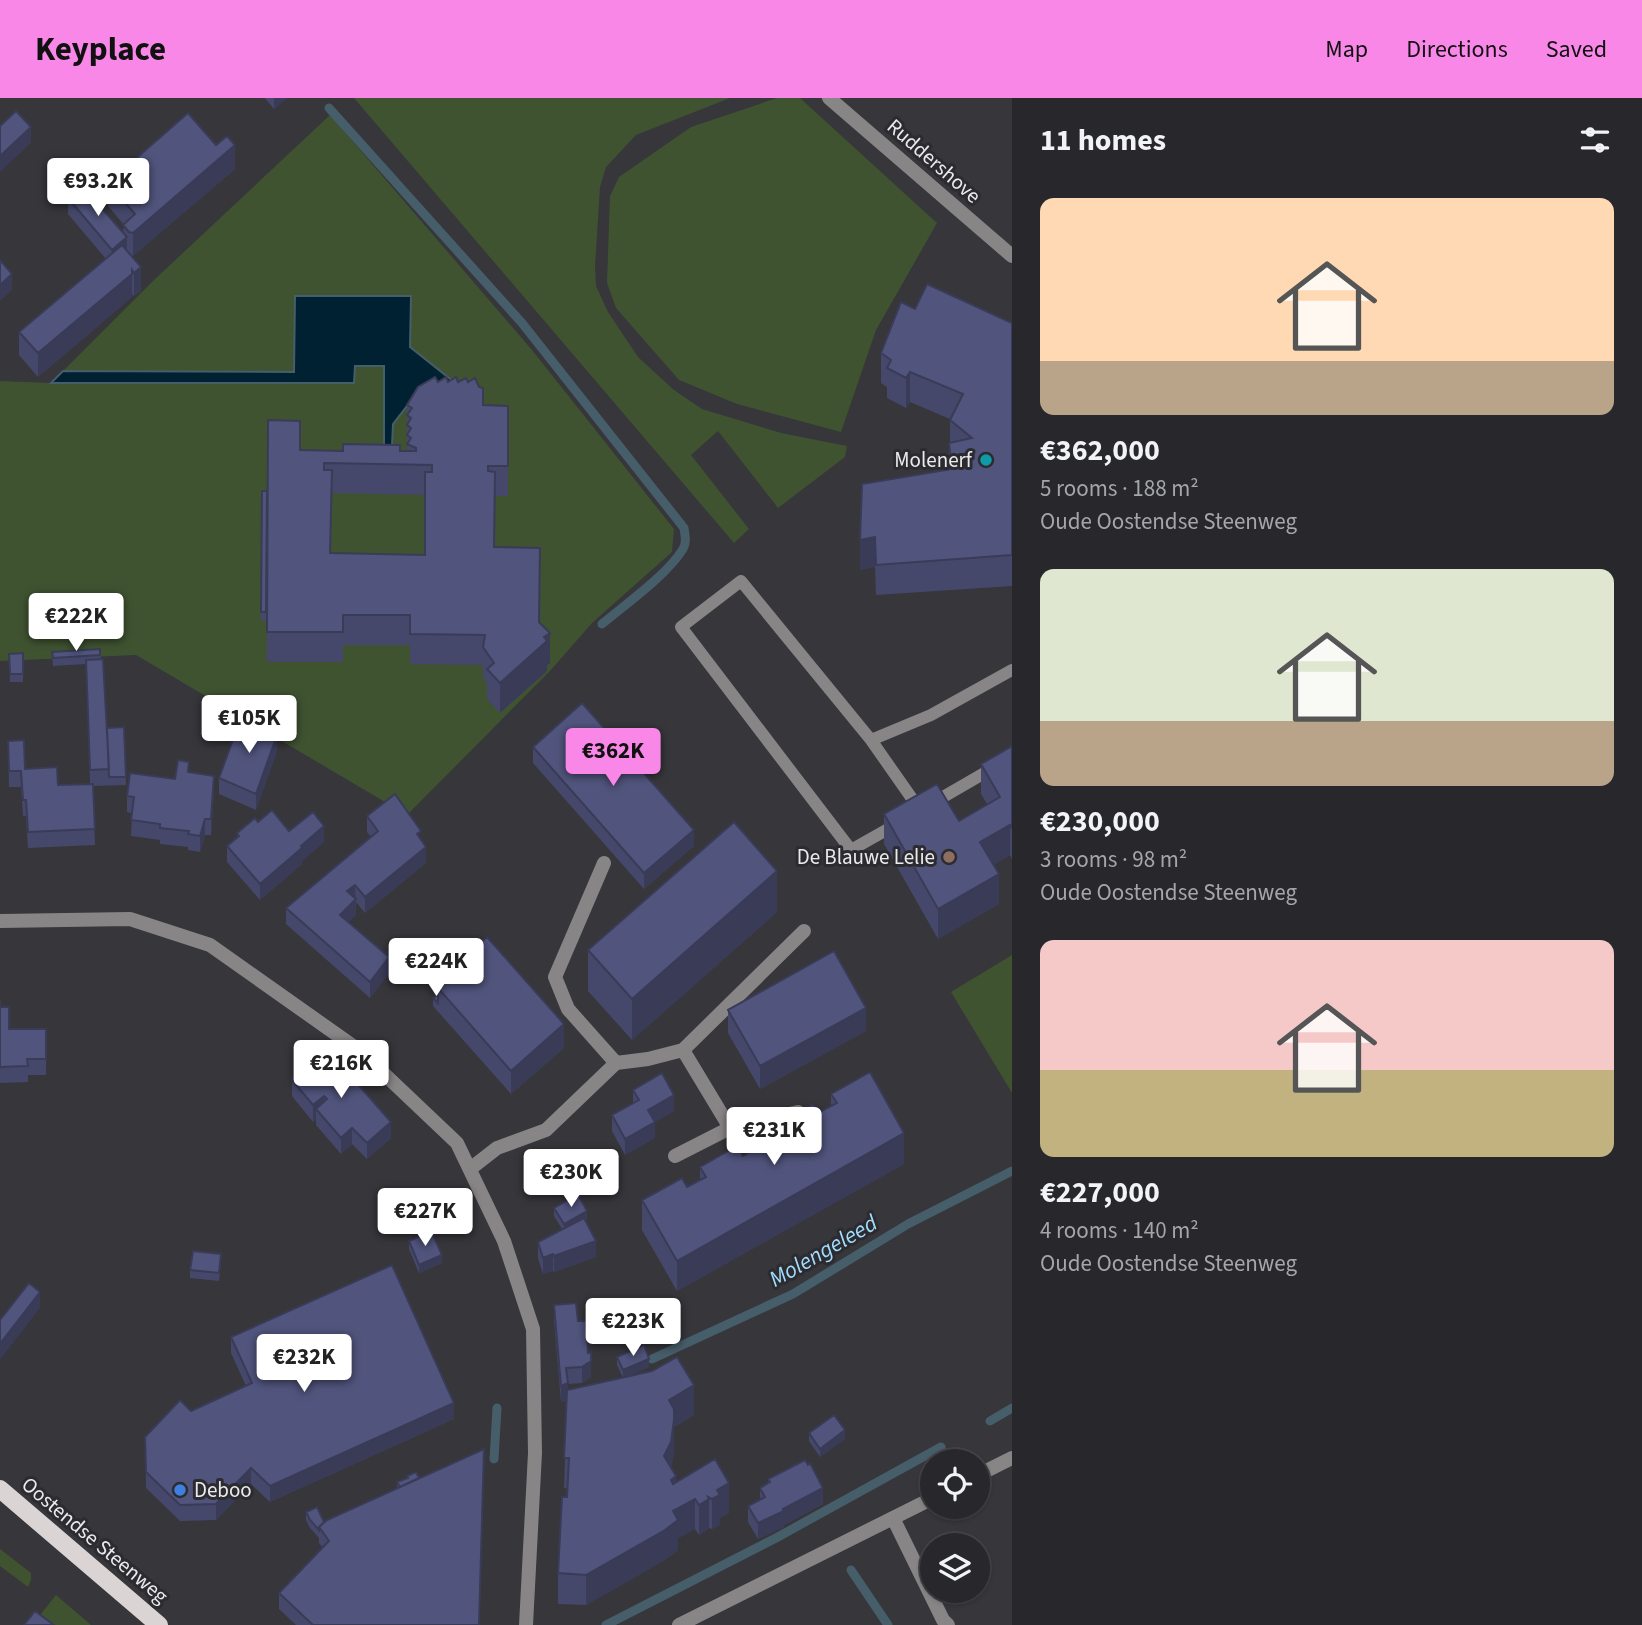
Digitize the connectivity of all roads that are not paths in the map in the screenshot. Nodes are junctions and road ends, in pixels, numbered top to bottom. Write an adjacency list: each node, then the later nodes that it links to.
1 (829, 98): 2 (street, Ruddershove)
2 (1012, 256)
3 (1012, 670): 4 (lane)
4 (872, 740): 6 (lane); 6 (lane)
5 (1012, 757): 6 (lane)
6 (920, 810)
7 (604, 863): 11 (street)
8 (0, 921): 15 (street)
9 (804, 931): 10 (street)
10 (683, 1050): 11 (street); 13 (street)
11 (617, 1063): 15 (street)
12 (798, 1112): 13 (street)
13 (730, 1128): 14 (street)
14 (675, 1156)
15 (470, 1169): 22 (street)
16 (1012, 1458): 17 (street)
17 (990, 1469)
18 (0, 1489): 21 (main road, Oostendse Steenweg)
19 (920, 1504): 20 (street)
20 (893, 1518): 23 (street); 24 (street)
21 (159, 1625)
22 (526, 1625)
23 (680, 1625)
24 (948, 1625)

